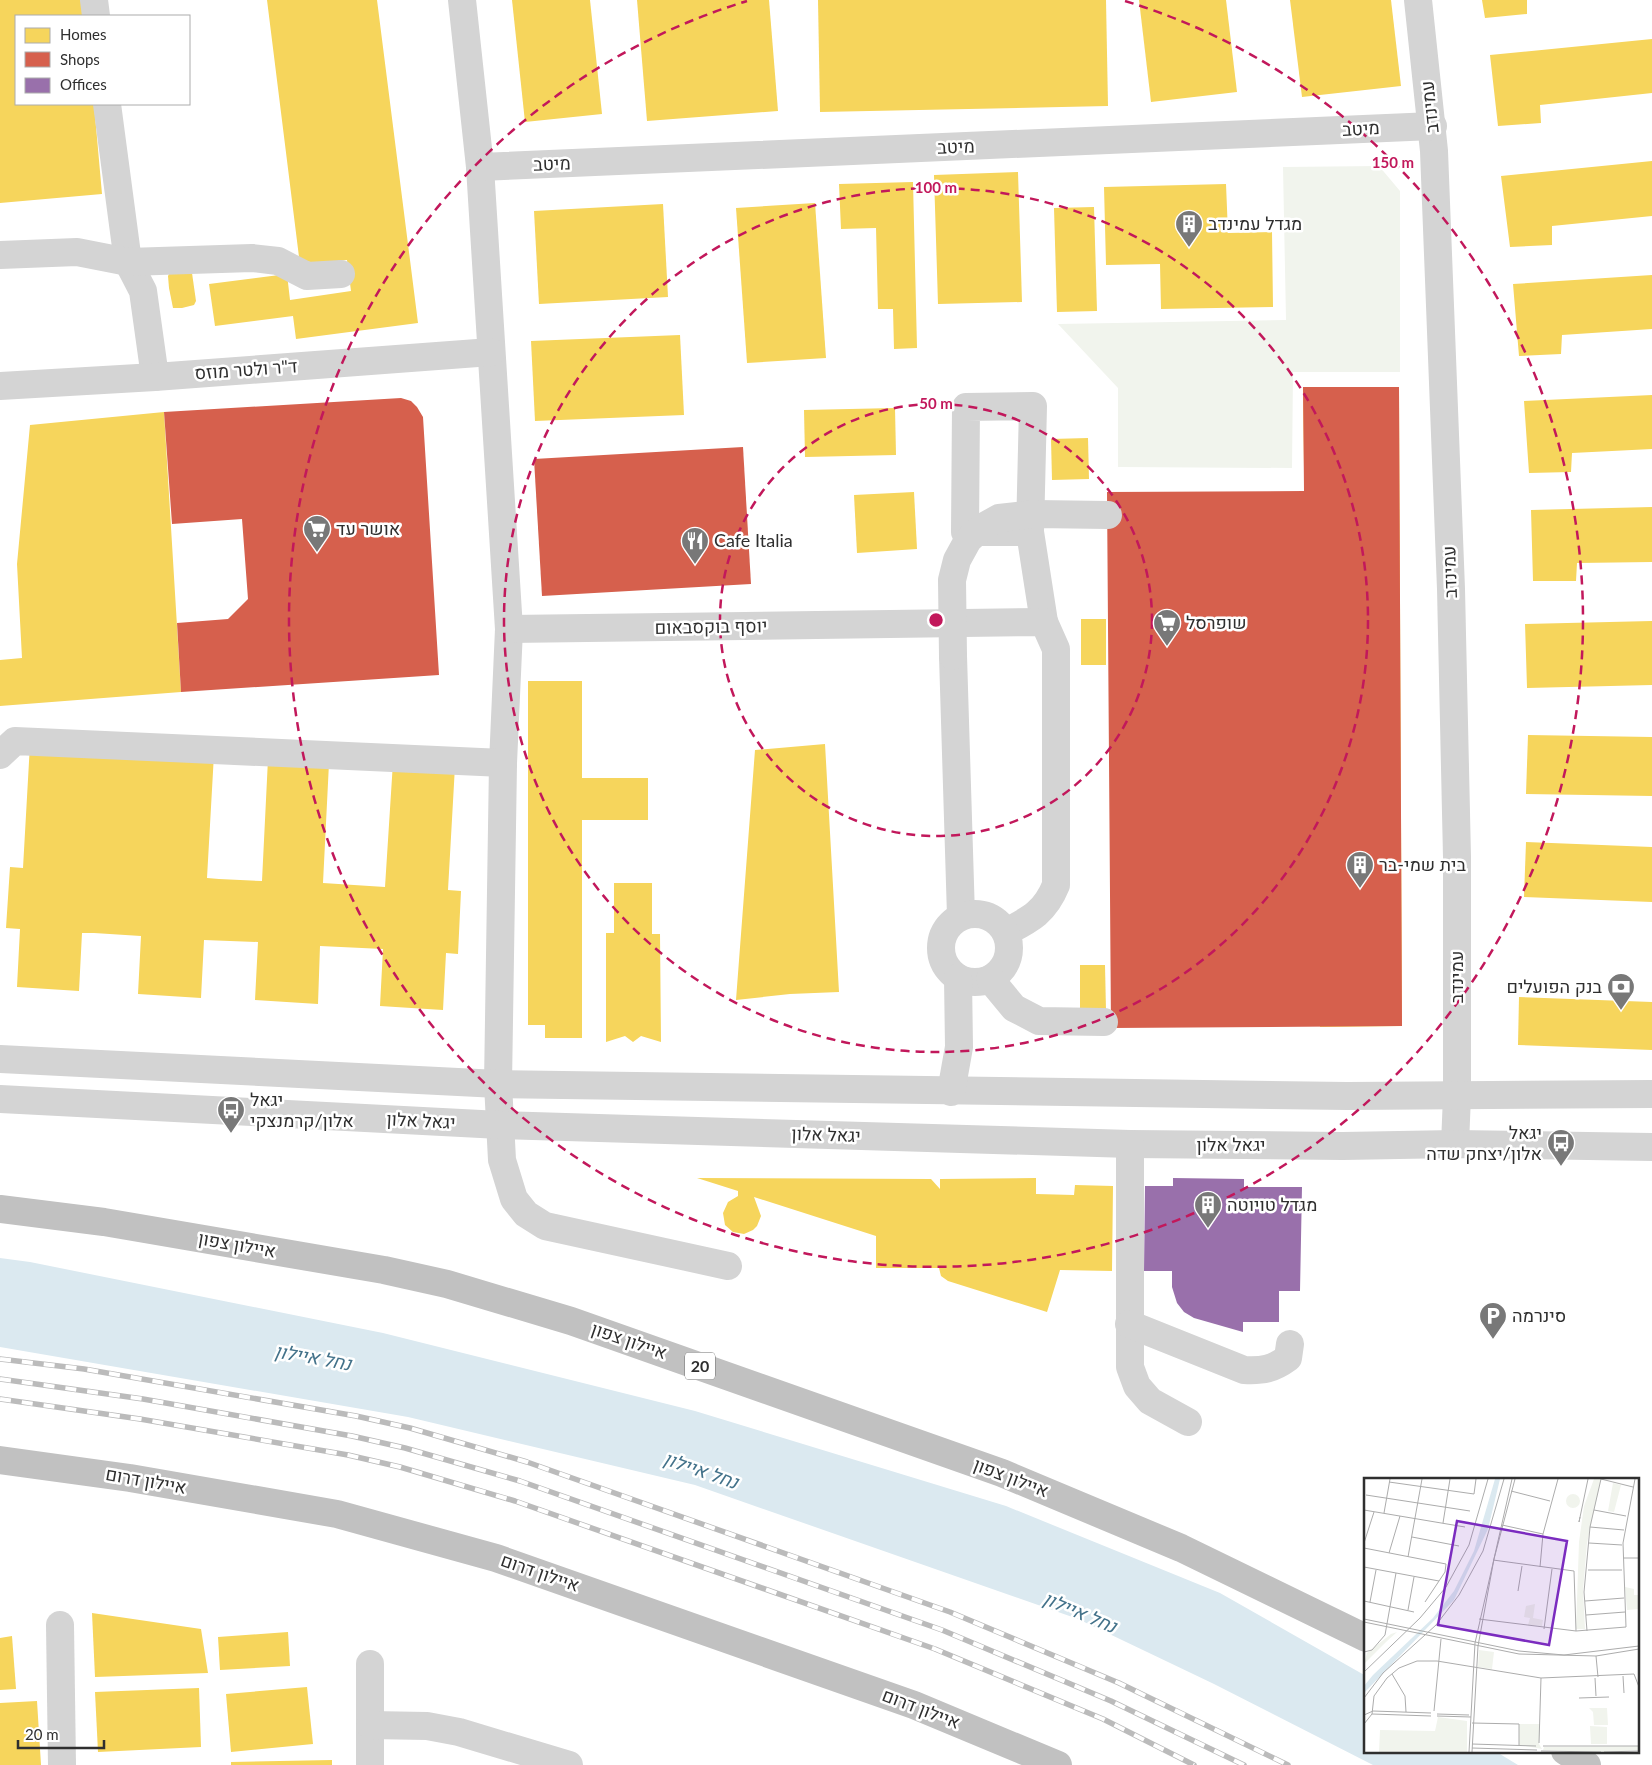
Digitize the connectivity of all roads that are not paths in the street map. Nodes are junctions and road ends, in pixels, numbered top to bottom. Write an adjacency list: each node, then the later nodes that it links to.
1 (94, 0): 4 (street)
2 (462, 0): 7 (street)
3 (1418, 0): 6 (street, עמינדב)
4 (96, 15)
5 (107, 105): 9 (street)
6 (1433, 126): 7 (street, מיטב); 29 (street, עמינדב)
7 (480, 167): 11 (street)
8 (0, 255): 9 (street)
9 (128, 262): 10 (street); 12 (street)
10 (342, 274)
11 (491, 352): 12 (street, ד"ר ולטר מוזס); 17 (street)
12 (155, 376): 13 (street, ד"ר ולטר מוזס)
13 (0, 386)
14 (1108, 514): 20 (street, bridge)
15 (1030, 532): 15 (street); 16 (street)
16 (1044, 622): 17 (street, יוסף בוקסבאום); 21 (street)
17 (508, 629): 19 (street)
18 (0, 755): 19 (street)
19 (504, 763): 26 (street)
20 (961, 916): 21 (street); 22 (street)
21 (1006, 932): 23 (street)
22 (958, 978): 23 (street); 27 (street)
23 (990, 979): 24 (street)
24 (1104, 1022)
25 (0, 1059): 26 (street)
26 (498, 1084): 27 (street); 31 (street)
27 (951, 1092): 29 (street)
28 (1652, 1094): 29 (street)
29 (1457, 1096): 33 (street, עמינדב)
30 (0, 1099): 31 (street, יגאל אלון)
31 (500, 1124): 32 (street, יגאל אלון); 36 (street)
32 (1130, 1144): 33 (street, יגאל אלון); 37 (street)
33 (1455, 1144): 34 (street, יגאל אלון)
34 (1652, 1147)
35 (0, 1209): 42 (highway, איילון צפון / 20)
36 (728, 1266)
37 (1129, 1324): 38 (street); 39 (street)
38 (1290, 1344)
39 (1188, 1422)
40 (0, 1460): 49 (highway, איילון דרום)
41 (60, 1625): 46 (street)
42 (1364, 1637)
43 (370, 1664): 44 (street)
44 (370, 1725): 47 (street); 48 (street)
45 (1567, 1752): 50 (highway)
46 (62, 1765)
47 (370, 1765)
48 (569, 1765)
49 (1058, 1765)
50 (1587, 1765)

